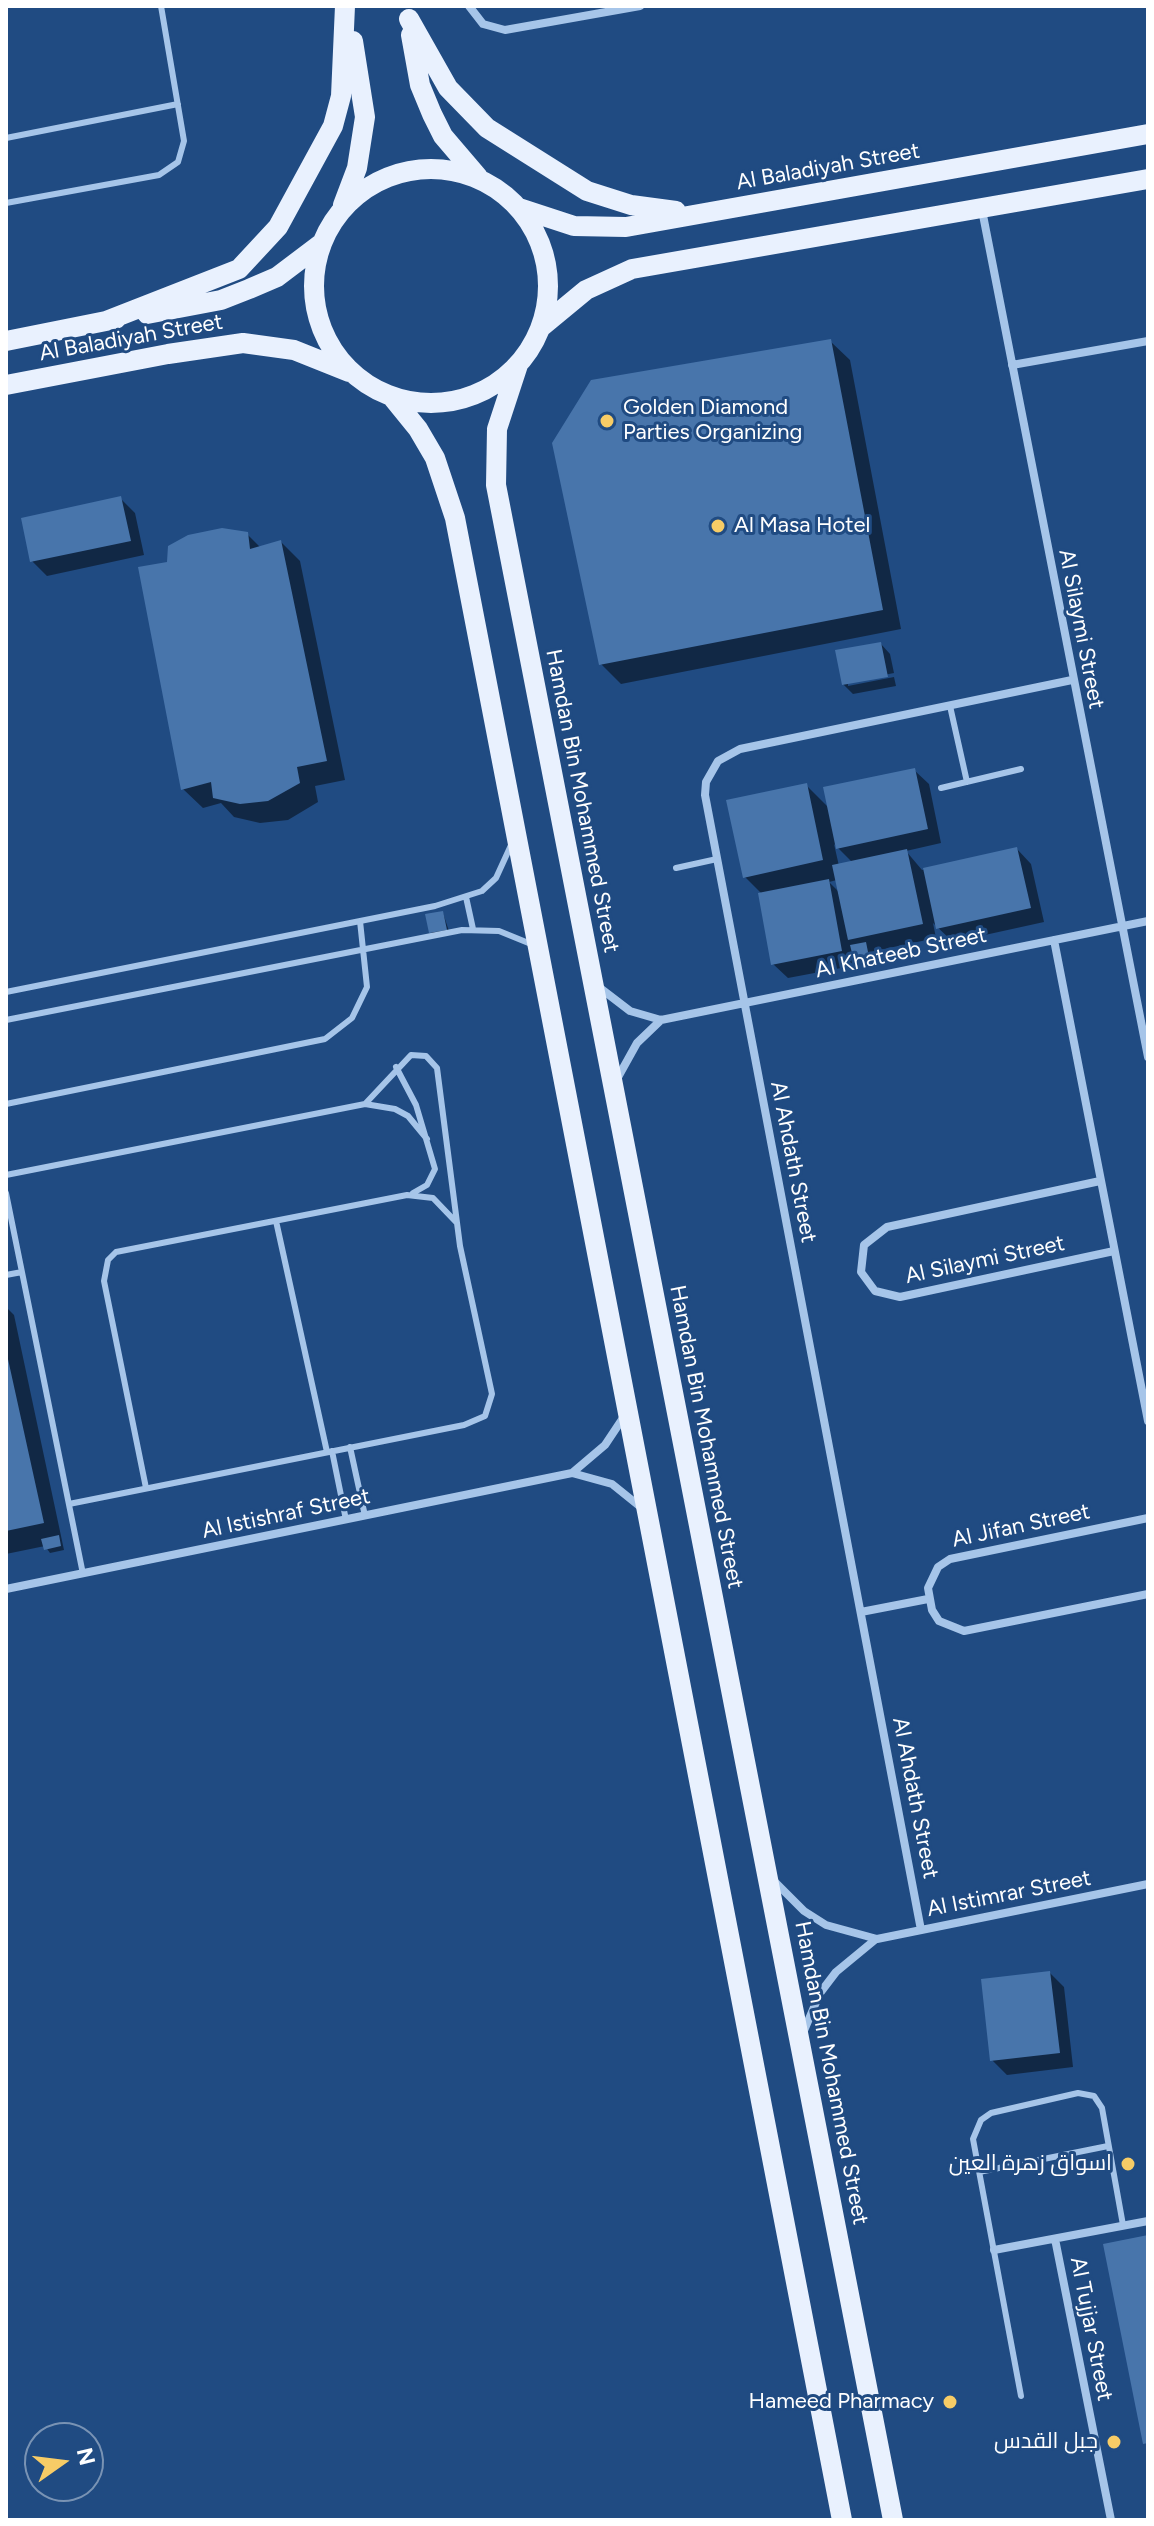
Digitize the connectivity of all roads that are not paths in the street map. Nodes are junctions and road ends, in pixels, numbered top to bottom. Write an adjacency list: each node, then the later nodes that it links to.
1 (161, 6): 6 (lane)
2 (345, 6): 15 (main road); 17 (main road)
3 (469, 6): 4 (street)
4 (640, 6)
5 (408, 13): 10 (main road); 14 (main road)
6 (178, 104): 8 (lane); 11 (lane)
7 (1148, 134): 14 (main road, Al Baladiyah Street)
8 (6, 138)
9 (1148, 179): 13 (main road)
10 (481, 180): 12 (main road); 15 (main road)
11 (6, 203)
12 (519, 208): 14 (main road, Al Baladiyah Street); 18 (main road)
13 (982, 208): 18 (main road); 22 (street, Al Silaymi Street)
14 (700, 214)
15 (333, 222): 16 (main road)
16 (322, 243): 17 (main road, Al Baladiyah Street); 23 (main road)
17 (106, 321): 19 (main road, Al Baladiyah Street)
18 (540, 328): 21 (main road)
19 (6, 341)
20 (1148, 341): 22 (street)
21 (518, 365): 25 (main road); 42 (main road, Hamdan Bin Mohammed Street)
22 (1012, 365): 26 (street, Al Silaymi Street)
23 (356, 376): 24 (main road, Al Baladiyah Street); 25 (main road)
24 (6, 385)
25 (392, 397): 31 (main road)
26 (1072, 680): 27 (street, Al Ahdath Street); 37 (street, Al Silaymi Street)
27 (950, 706): 29 (lane); 32 (street, Al Ahdath Street)
28 (1021, 769): 29 (lane)
29 (967, 782): 30 (lane)
30 (941, 788)
31 (516, 833): 34 (lane); 40 (main road)
32 (717, 859): 33 (lane); 44 (street, Al Ahdath Street)
33 (676, 868)
34 (466, 897): 35 (lane); 38 (lane)
35 (360, 921): 41 (lane); 43 (lane)
36 (1148, 921): 37 (street, Al Khateeb Street)
37 (1122, 926): 39 (street, Al Khateeb Street); 47 (street, Al Silaymi Street)
38 (473, 929): 40 (lane); 41 (lane)
39 (1054, 940): 44 (street, Al Khateeb Street); 54 (street)
40 (539, 948): 63 (main road)
41 (365, 949): 45 (lane); 50 (lane)
42 (593, 980): 46 (street); 49 (main road, Hamdan Bin Mohammed Street)
43 (6, 992)
44 (745, 1003): 46 (street, Al Khateeb Street); 78 (street, Al Ahdath Street)
45 (6, 1020)
46 (661, 1020): 49 (street)
47 (1148, 1057)
48 (396, 1067): 51 (lane); 52 (lane); 58 (lane)
49 (614, 1088): 79 (main road, Hamdan Bin Mohammed Street)
50 (6, 1104)
51 (365, 1104): 52 (lane); 53 (lane)
52 (427, 1139): 56 (lane)
53 (6, 1175)
54 (1100, 1181): 59 (street); 59 (street, Al Silaymi Street)
55 (6, 1193): 60 (lane)
56 (407, 1195): 57 (lane); 58 (lane)
57 (276, 1221): 66 (lane); 68 (lane)
58 (457, 1223): 65 (lane)
59 (1114, 1251): 62 (street)
60 (22, 1272): 61 (lane); 69 (lane)
61 (6, 1275)
62 (1144, 1375): 64 (street)
63 (626, 1415): 67 (street, Al Istishraf Street); 70 (main road)
64 (1148, 1421)
65 (350, 1447): 66 (lane); 71 (lane)
66 (330, 1452): 68 (lane); 73 (lane)
67 (572, 1473): 70 (street, Al Istishraf Street); 71 (street, Al Istishraf Street)
68 (146, 1488): 69 (lane)
69 (69, 1504): 74 (lane)
70 (646, 1513): 91 (main road)
71 (365, 1516): 73 (street, Al Istishraf Street)
72 (1148, 1518): 77 (street, Al Jifan Street)
73 (346, 1520): 74 (street, Al Istishraf Street)
74 (83, 1574): 75 (street, Al Istishraf Street)
75 (6, 1589)
76 (1148, 1594): 77 (street)
77 (928, 1599): 78 (street)
78 (861, 1612): 81 (street, Al Ahdath Street)
79 (767, 1873): 82 (street, Al Istimrar Street); 83 (main road, Hamdan Bin Mohammed Street)
80 (1148, 1884): 81 (street, Al Istimrar Street)
81 (921, 1930): 82 (street, Al Istimrar Street)
82 (877, 1939): 83 (street, Al Istimrar Street)
83 (801, 2043): 92 (main road, Hamdan Bin Mohammed Street)
84 (1108, 2146): 85 (lane); 85 (lane); 87 (lane)
85 (979, 2172): 89 (lane)
86 (1148, 2221): 87 (street)
87 (1123, 2225): 88 (street)
88 (1055, 2239): 89 (street); 93 (street, Al Tujjar Street)
89 (994, 2250): 90 (lane)
90 (1021, 2396)
91 (842, 2520)
92 (893, 2520)
93 (1111, 2520)

